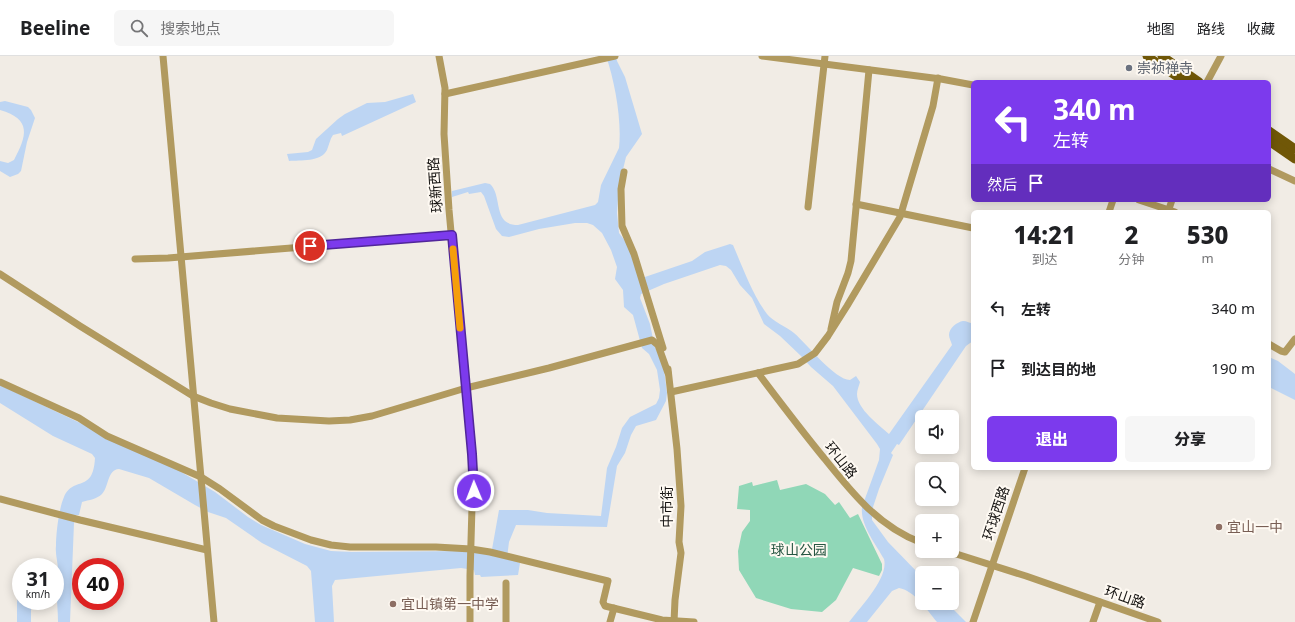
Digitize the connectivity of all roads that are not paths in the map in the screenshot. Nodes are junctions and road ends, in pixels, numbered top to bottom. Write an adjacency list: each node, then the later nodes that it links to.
1 (163, 56): 31 (street)
2 (439, 56): 16 (street, 球新西路)
3 (615, 56): 16 (street)
4 (762, 56): 9 (street)
5 (825, 56): 9 (street)
6 (1148, 56): 12 (main road)
7 (1162, 56): 13 (main road)
8 (1221, 56): 14 (street)
9 (824, 64): 10 (street); 26 (street)
10 (869, 70): 11 (street); 25 (street)
11 (938, 78): 15 (street); 28 (street)
12 (1182, 80)
13 (1196, 80)
14 (1208, 80)
15 (971, 85)
16 (446, 94): 30 (street, 球新西路)
17 (1271, 132): 19 (main road)
18 (1271, 141): 20 (main road)
19 (1295, 149)
20 (1295, 159)
21 (1271, 170): 23 (street)
22 (624, 172): 37 (street)
23 (1295, 181)
24 (1145, 202): 27 (street)
25 (856, 204): 28 (street); 34 (street)
26 (808, 207)
27 (1168, 210)
28 (901, 213): 29 (street); 34 (street)
29 (971, 228)
30 (452, 235): 31 (street); 40 (street, 球新西路)
31 (181, 257): 32 (street); 42 (street)
32 (135, 259)
33 (0, 274): 42 (street)
34 (830, 333): 38 (street)
35 (1295, 339): 36 (street)
36 (1271, 345)
37 (668, 373): 40 (street); 41 (street, 中市街)
38 (758, 373): 41 (street); 46 (street, 环山路)
39 (0, 382): 44 (street)
40 (466, 388): 42 (street); 48 (street, 球新西路)
41 (671, 392): 54 (street, 中市街)
42 (194, 396): 44 (street)
43 (1024, 470): 50 (street, 环球西路)
44 (201, 480): 47 (street); 48 (street)
45 (0, 499): 47 (street)
46 (915, 540)
47 (207, 550): 55 (street)
48 (471, 551): 53 (street); 56 (street, 球新西路)
49 (959, 555): 50 (street, 环山路)
50 (992, 565): 52 (street, 环山路); 60 (street, 环球西路)
51 (506, 583): 57 (street)
52 (1100, 602): 61 (street); 62 (street, 环山路)
53 (614, 608): 54 (street); 58 (street)
54 (674, 621): 59 (street)
55 (214, 622)
56 (470, 622)
57 (506, 622)
58 (610, 622)
59 (694, 622)
60 (973, 622)
61 (1093, 622)
62 (1158, 622)

